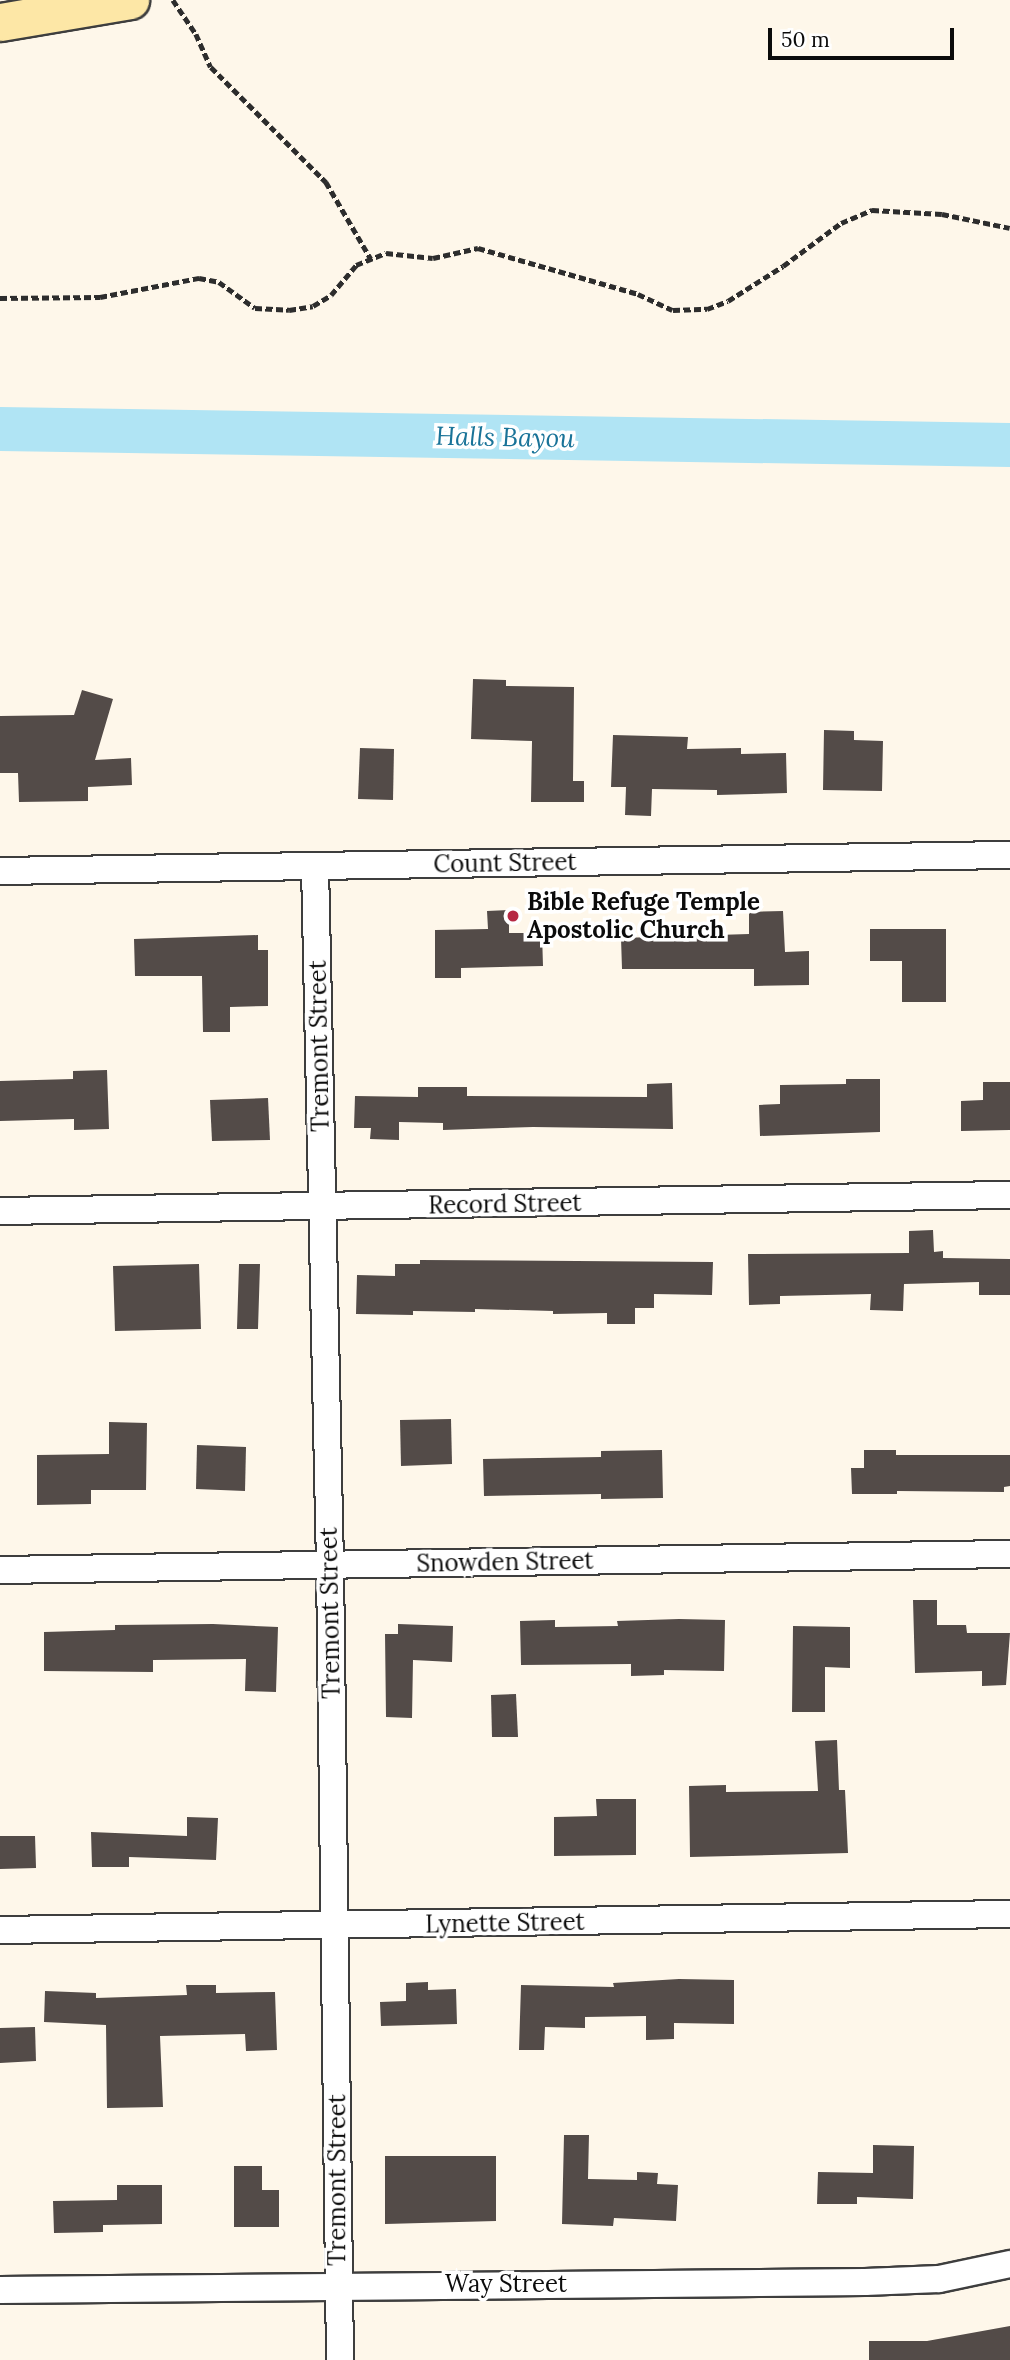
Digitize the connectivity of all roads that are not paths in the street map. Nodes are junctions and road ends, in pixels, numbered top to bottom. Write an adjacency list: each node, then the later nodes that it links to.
1 (130, 0): 2 (main road)
2 (75, 4): 3 (main road)
3 (22, 12)
4 (1010, 855): 5 (street, Count Street)
5 (315, 866): 6 (street, Count Street); 8 (street, Tremont Street)
6 (0, 871)
7 (1010, 1195): 8 (street, Record Street)
8 (323, 1207): 9 (street, Record Street); 11 (street, Tremont Street)
9 (0, 1211)
10 (1010, 1554): 11 (street, Snowden Street)
11 (330, 1565): 12 (street, Snowden Street); 14 (street, Tremont Street)
12 (0, 1570)
13 (1010, 1914): 14 (street, Lynette Street)
14 (336, 1926): 15 (street, Lynette Street); 17 (street, Tremont Street)
15 (0, 1930)
16 (1010, 2264): 17 (street, Way Street)
17 (338, 2284): 18 (street, Way Street); 19 (street, Tremont Street)
18 (0, 2290)
19 (340, 2360)

